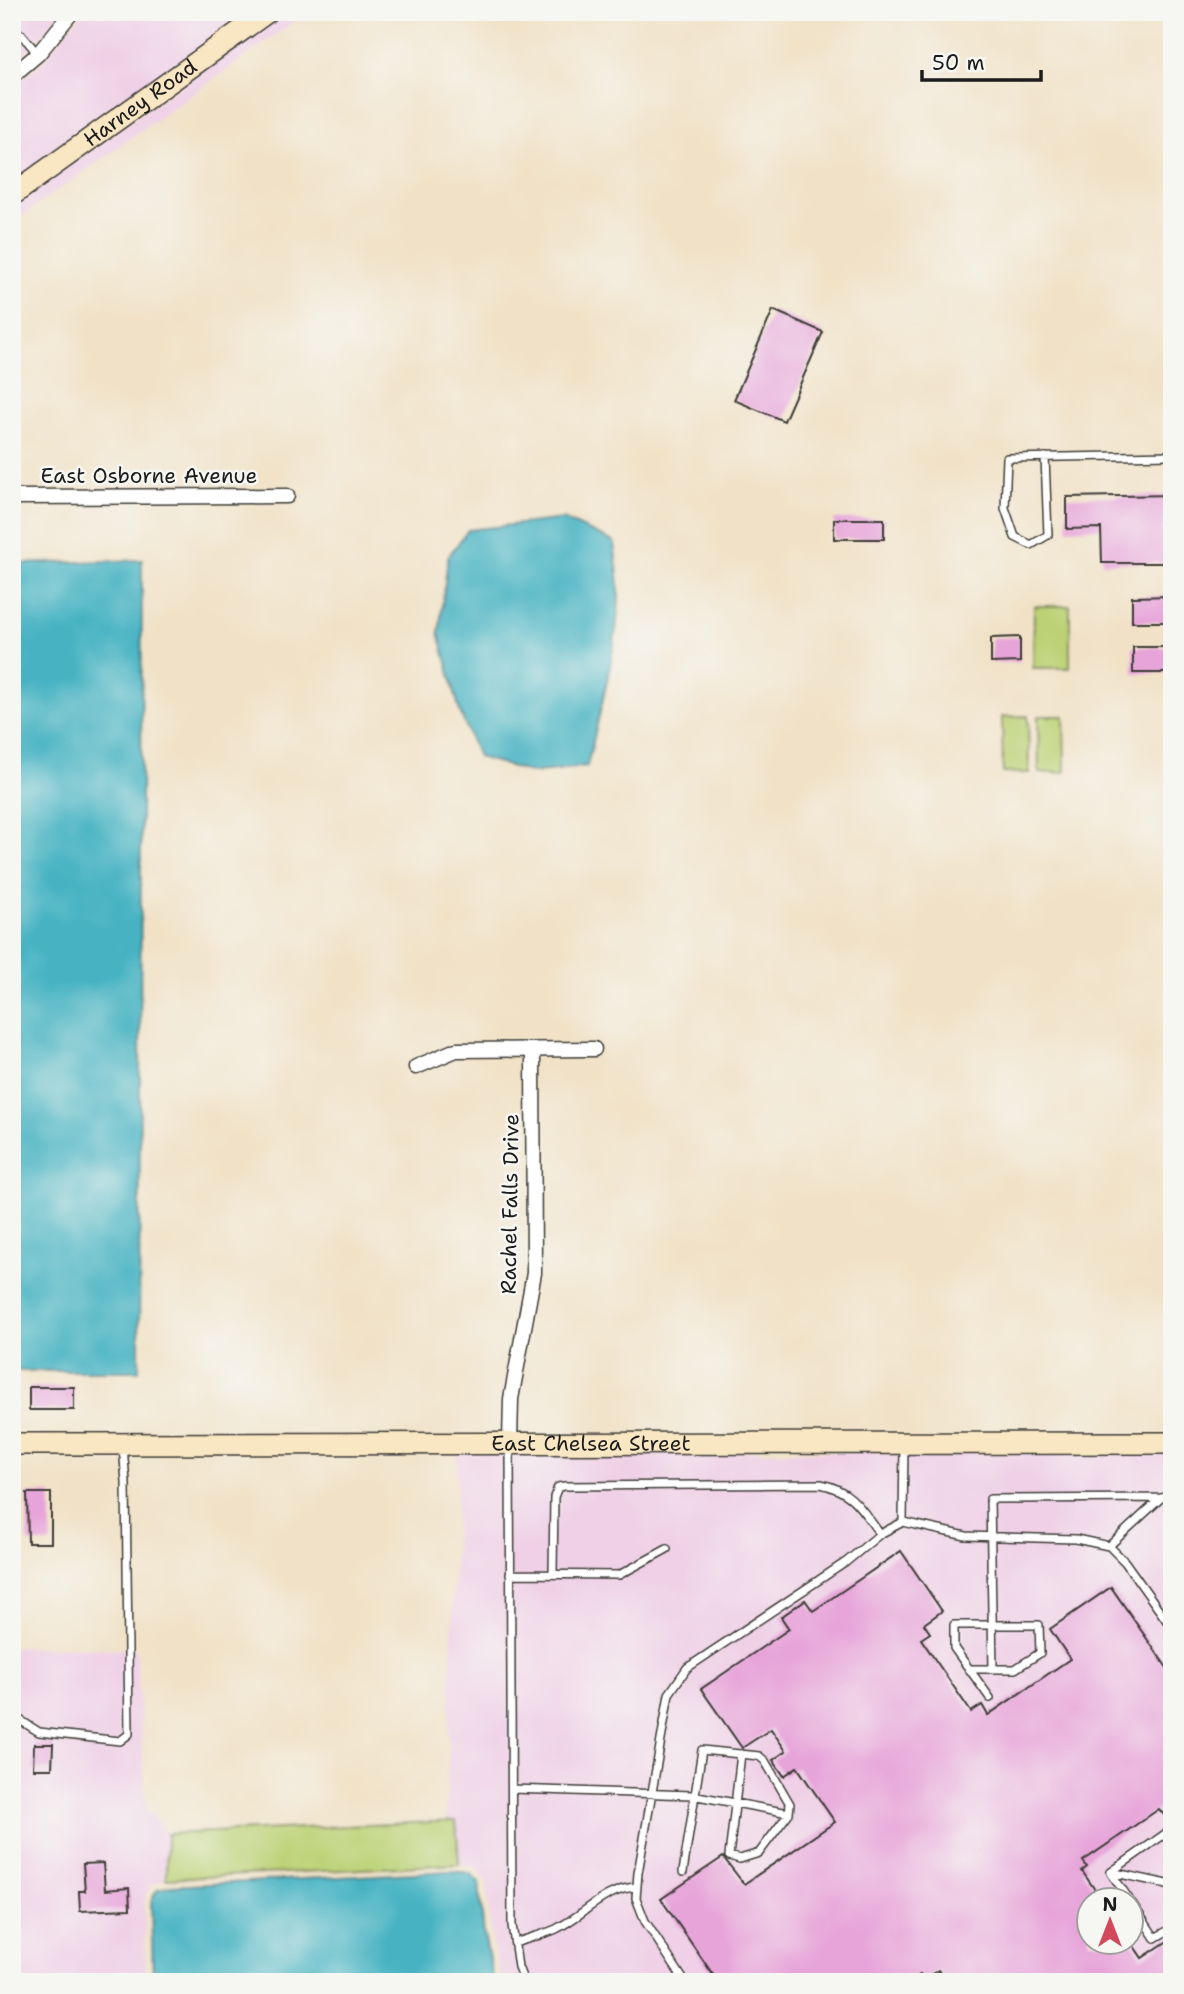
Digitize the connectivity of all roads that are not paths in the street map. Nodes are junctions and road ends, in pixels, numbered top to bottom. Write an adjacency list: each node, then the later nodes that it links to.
1 (72, 12): 4 (street)
2 (267, 12): 6 (street, Harney Road)
3 (12, 30): 4 (lane)
4 (38, 54): 5 (street)
5 (12, 76)
6 (12, 195)
7 (1172, 455): 8 (lane)
8 (1045, 457): 8 (lane)
9 (287, 496): 10 (street, East Osborne Avenue)
10 (12, 497)
11 (594, 1049): 12 (street)
12 (533, 1050): 13 (street); 14 (street, Rachel Falls Drive)
13 (416, 1067)
14 (510, 1442): 15 (street, East Chelsea Street); 16 (street, East Chelsea Street); 26 (lane)
15 (123, 1443): 18 (street, East Chelsea Street); 33 (lane)
16 (905, 1443): 17 (street, East Chelsea Street); 21 (lane)
17 (1172, 1443)
18 (12, 1444)
19 (1172, 1496): 20 (lane)
20 (1161, 1498): 23 (lane); 24 (lane)
21 (903, 1522): 22 (lane); 23 (lane)
22 (880, 1534): 27 (lane); 36 (lane)
23 (990, 1537): 24 (lane); 28 (lane)
24 (1109, 1546): 29 (lane)
25 (667, 1549): 27 (lane)
26 (510, 1574): 27 (lane); 35 (lane)
27 (553, 1574)
28 (992, 1625): 30 (lane); 31 (lane); 31 (lane)
29 (1172, 1628)
30 (970, 1669): 31 (lane); 32 (lane)
31 (993, 1669)
32 (990, 1698)
33 (12, 1715)
34 (741, 1754): 37 (lane); 38 (lane); 39 (lane)
35 (512, 1789): 36 (lane); 48 (lane)
36 (653, 1793): 37 (lane); 45 (lane)
37 (695, 1796): 38 (lane); 41 (lane)
38 (734, 1803): 39 (lane); 39 (lane)
39 (789, 1813)
40 (1172, 1829): 42 (lane)
41 (683, 1872)
42 (1111, 1872): 43 (lane); 44 (lane)
43 (1120, 1885)
44 (1172, 1885)
45 (637, 1887): 48 (lane); 50 (lane)
46 (1146, 1925): 47 (lane)
47 (1172, 1928)
48 (515, 1943): 49 (lane)
49 (524, 1982)
50 (685, 1982)

